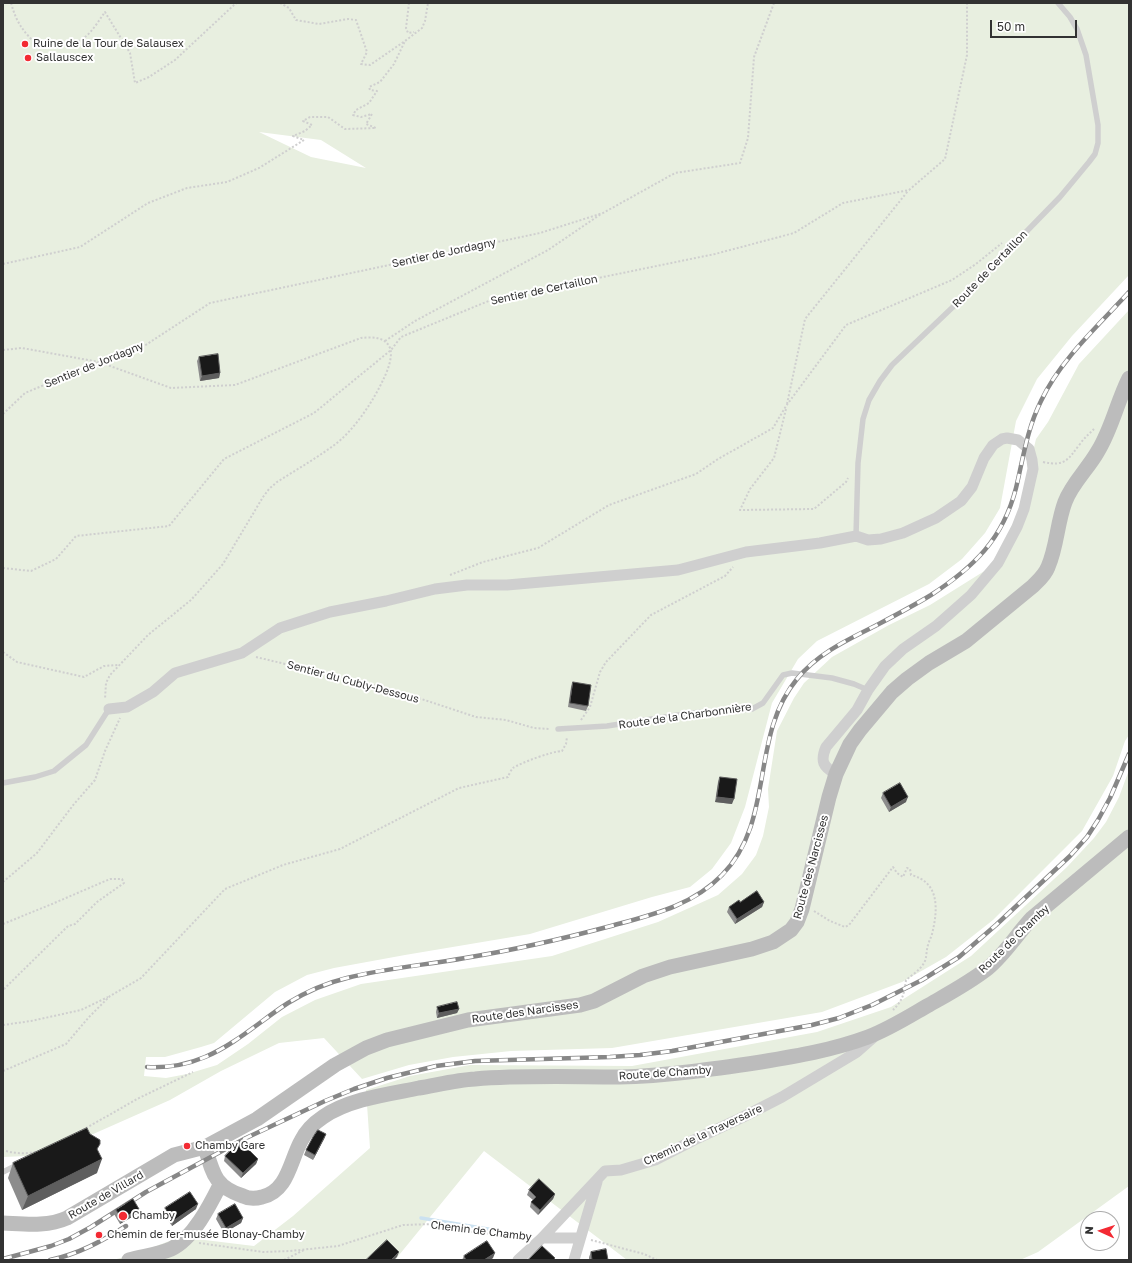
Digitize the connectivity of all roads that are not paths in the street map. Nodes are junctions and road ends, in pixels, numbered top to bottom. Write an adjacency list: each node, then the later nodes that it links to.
1 (1058, 3): 3 (lane, Route de Certaillon)
2 (1129, 378): 7 (street, Route des Narcisses)
3 (856, 536): 4 (street); 5 (street)
4 (868, 690): 6 (lane, Route de la Charbonnière); 7 (street)
5 (109, 709): 8 (lane)
6 (558, 729)
7 (836, 774): 11 (street, Route des Narcisses)
8 (3, 782)
9 (1129, 837): 10 (street, Route de Chamby)
10 (881, 1031): 14 (street, Chemin de la Traversaire); 15 (street, Route de Chamby)
11 (205, 1147): 15 (street); 16 (street, Route de Villard)
12 (22, 1163): 13 (lane)
13 (3, 1172)
14 (597, 1179): 17 (street, Chemin de la Traversaire); 18 (street)
15 (220, 1185): 19 (street)
16 (3, 1223)
17 (542, 1238): 18 (street, Chemin de Chamby); 20 (street, Chemin de la Traversaire)
18 (580, 1238): 21 (street)
19 (128, 1260)
20 (518, 1260)
21 (574, 1260)

